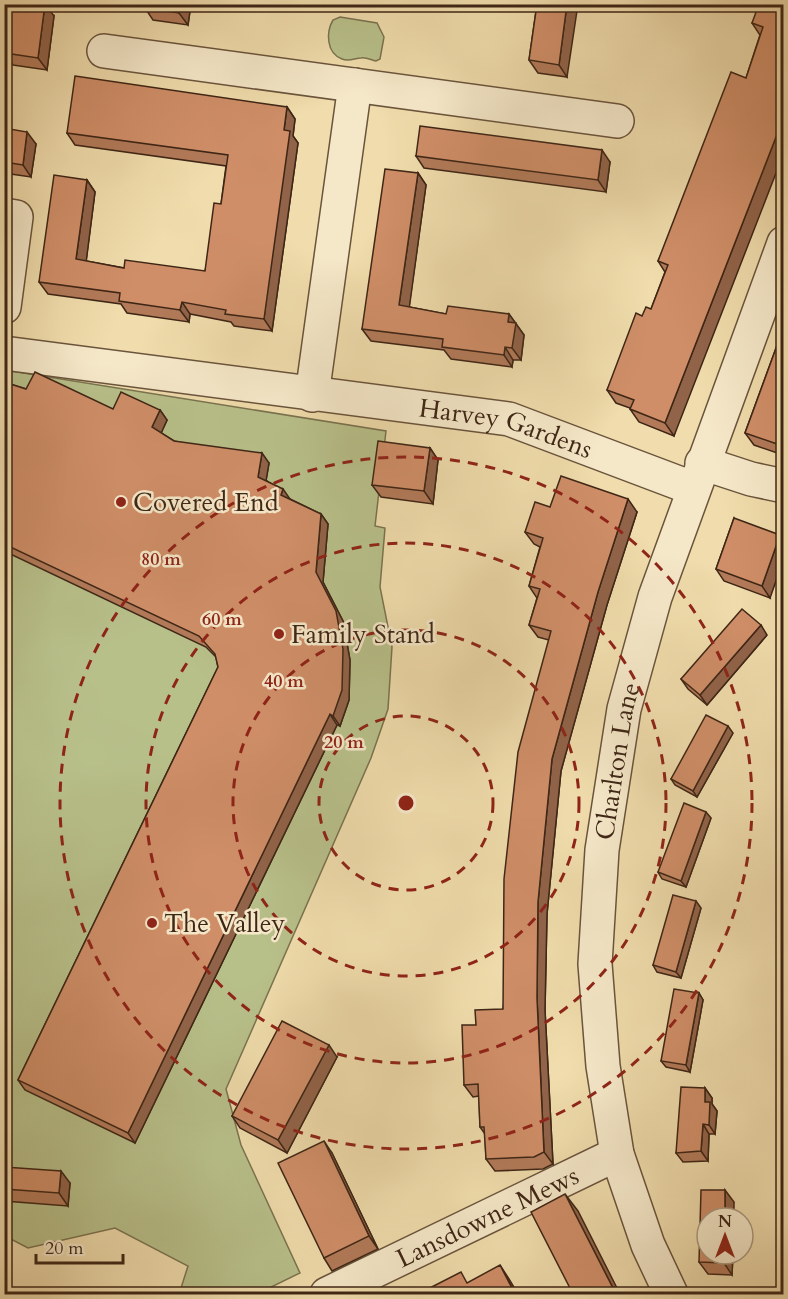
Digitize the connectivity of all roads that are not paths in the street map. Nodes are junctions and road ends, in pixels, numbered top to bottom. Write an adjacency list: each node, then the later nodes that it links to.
1 (105, 51): 2 (street)
2 (355, 85): 3 (street); 8 (street)
3 (617, 121)
4 (4, 215): 6 (street)
5 (783, 243): 9 (street, Charlton Lane)
6 (4, 307)
7 (4, 353): 8 (street, Harvey Gardens)
8 (312, 395): 9 (street, Harvey Gardens)
9 (697, 476): 10 (street, Harvey Gardens); 11 (street, Charlton Lane)
10 (783, 486)
11 (617, 1154): 12 (street, Lansdowne Mews); 13 (street, Charlton Lane)
12 (327, 1294)
13 (671, 1294)

